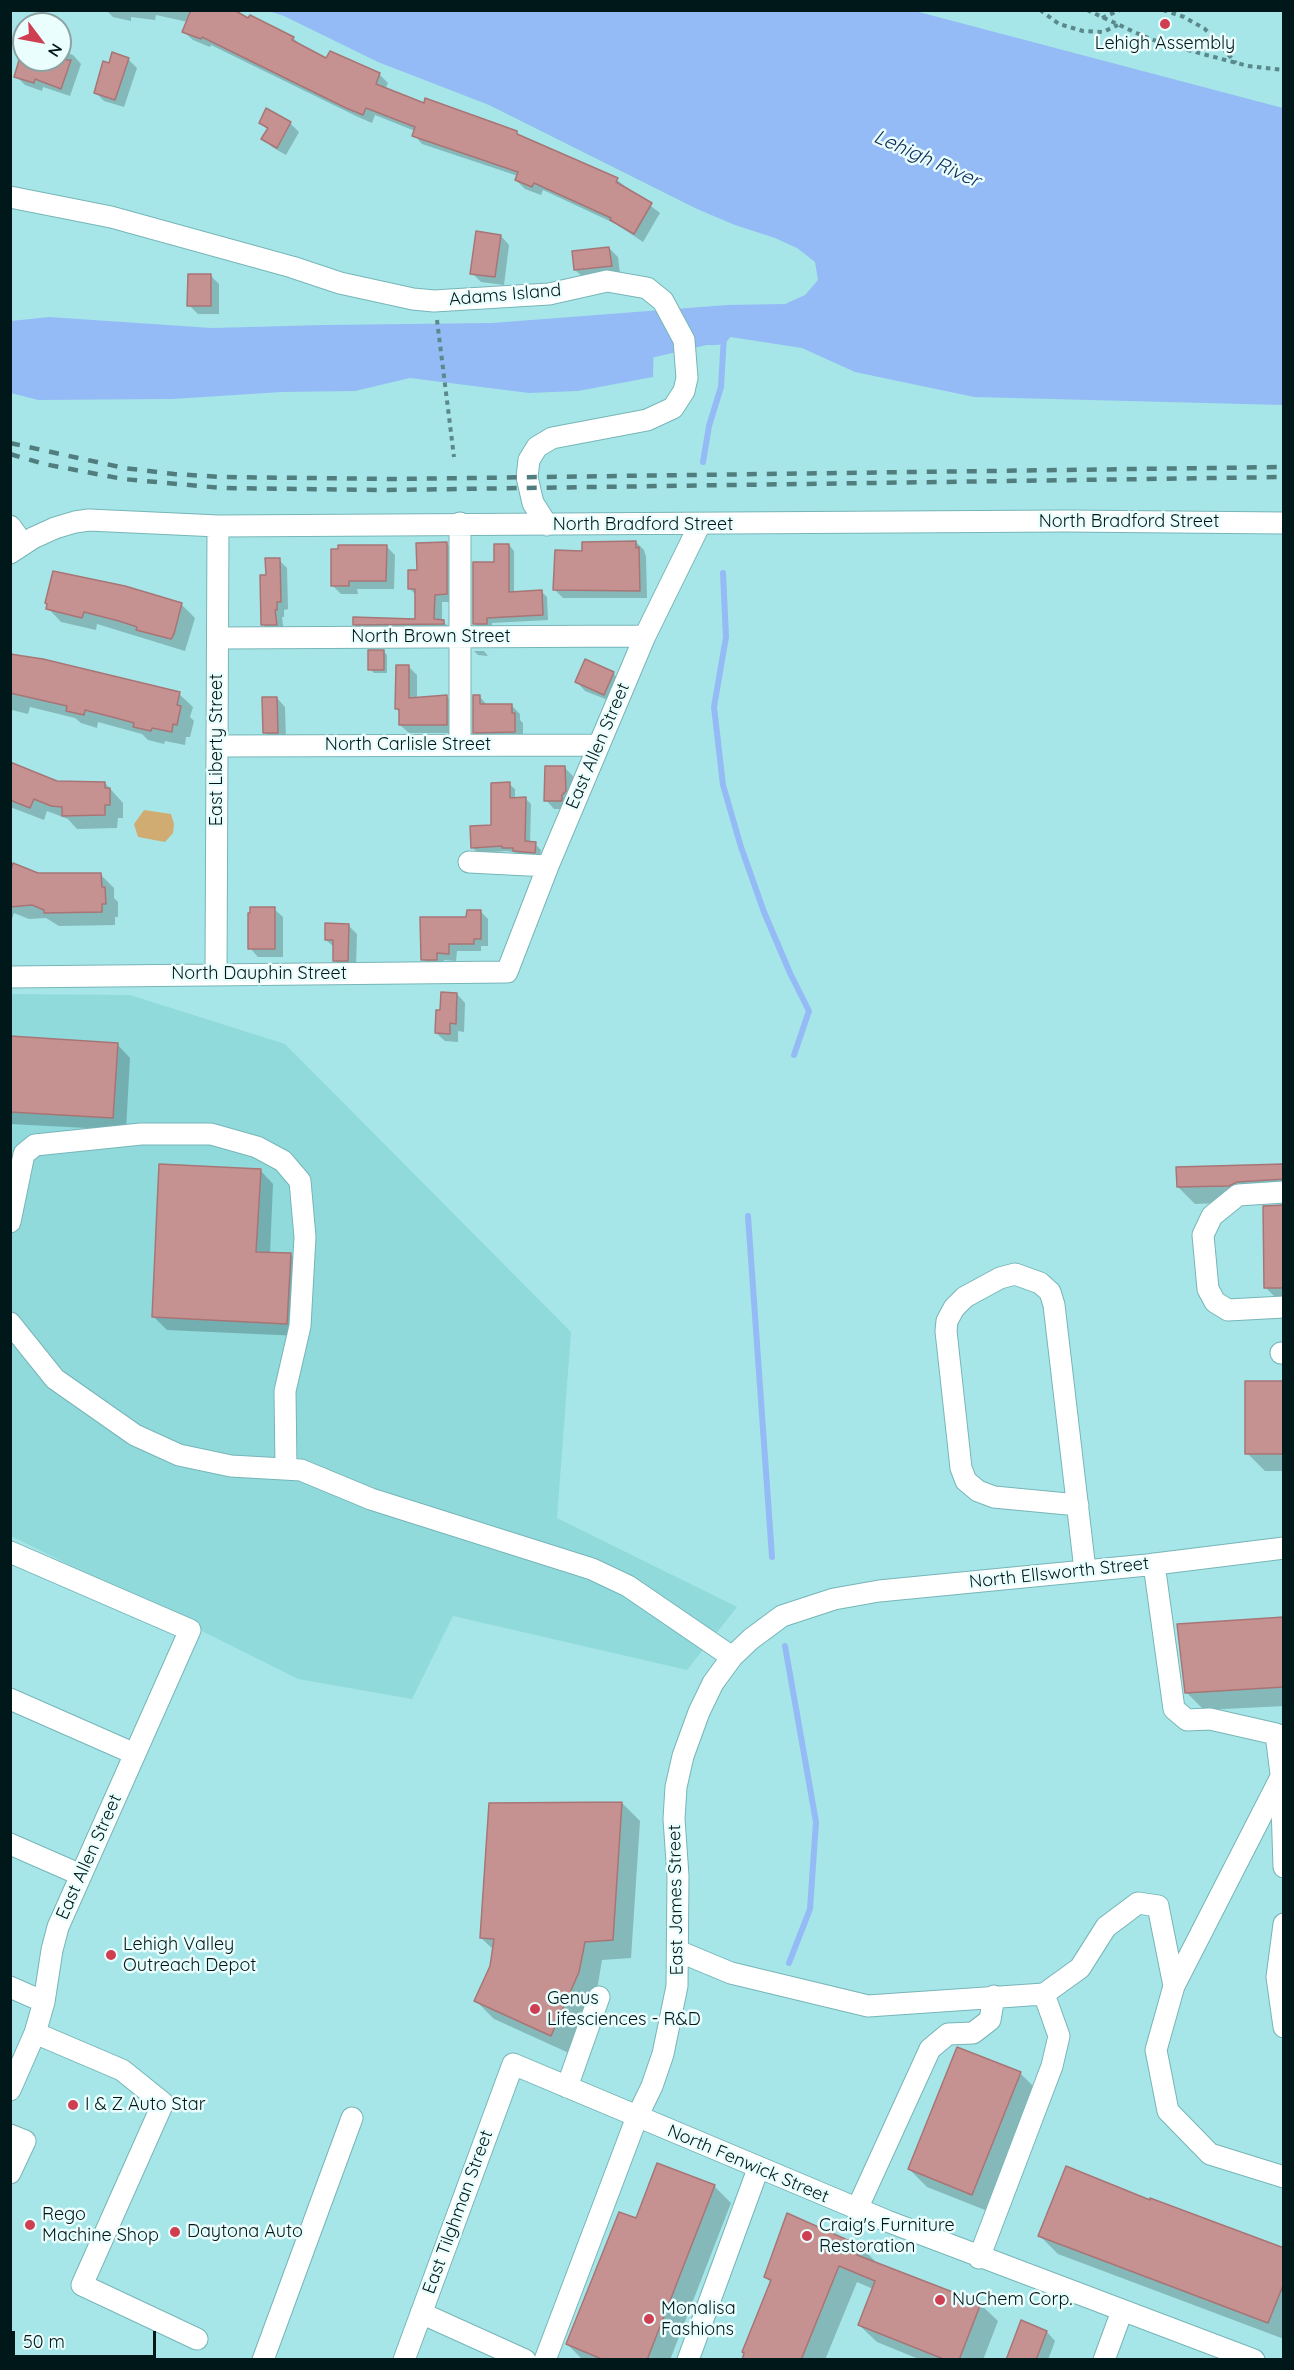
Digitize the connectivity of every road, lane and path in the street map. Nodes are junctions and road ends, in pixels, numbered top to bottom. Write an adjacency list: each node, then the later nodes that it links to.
1 (1040, 10): 6 (path)
2 (1087, 10): 5 (path)
3 (1120, 10): 5 (path)
4 (1163, 10): 7 (path)
5 (1102, 18): 6 (path)
6 (1118, 25): 7 (path)
7 (1236, 63): 8 (path)
8 (1284, 70)
9 (10, 197): 15 (street, Adams Island)
10 (437, 322): 11 (path)
11 (454, 457)
12 (460, 523): 15 (street, North Bradford Street); 17 (street, North Bradford Street); 20 (street)
13 (1284, 523): 14 (street, North Bradford Street)
14 (700, 524): 15 (street, North Bradford Street); 19 (street, East Allen Street)
15 (548, 525)
16 (10, 526): 18 (street)
17 (219, 526): 18 (street, North Bradford Street); 21 (street, East Liberty Street)
18 (17, 548)
19 (645, 636): 20 (street, North Brown Street); 23 (street, East Allen Street)
20 (460, 637): 21 (street, North Brown Street); 22 (street)
21 (218, 638): 24 (street, East Liberty Street)
22 (460, 745): 23 (street, North Carlisle Street); 24 (street, North Carlisle Street)
23 (598, 745): 26 (street, East Allen Street)
24 (217, 746): 28 (street, East Liberty Street)
25 (469, 862): 26 (street)
26 (548, 866): 27 (street, East Allen Street)
27 (507, 972): 28 (street, North Dauphin Street)
28 (216, 974): 29 (street, North Dauphin Street)
29 (10, 977)
30 (1284, 1192): 32 (street)
31 (10, 1222): 34 (street)
32 (1284, 1307)
33 (10, 1323): 34 (street)
34 (286, 1467): 41 (street)
35 (1078, 1505): 35 (street); 39 (street)
36 (1284, 1548): 38 (street, North Ellsworth Street)
37 (10, 1552): 43 (street, East Allen Street)
38 (1154, 1564): 39 (street, North Ellsworth Street); 44 (street)
39 (1086, 1570): 40 (street, North Ellsworth Street)
40 (834, 1599): 41 (street, East James Street)
41 (732, 1657): 49 (street, East James Street)
42 (10, 1698): 43 (street)
43 (135, 1754): 47 (street, East Allen Street)
44 (1282, 1772): 46 (street); 50 (street)
45 (10, 1844): 47 (street)
46 (1284, 1867)
47 (81, 1875): 55 (street, East Allen Street)
48 (1284, 1924): 56 (street)
49 (678, 1951): 54 (street); 62 (street, East James Street)
50 (1174, 1986): 52 (street); 66 (street)
51 (10, 1987): 55 (street)
52 (1044, 1994): 54 (street); 68 (street)
53 (599, 1996): 59 (street)
54 (994, 1996): 67 (street)
55 (44, 2002): 57 (street, East Allen Street)
56 (1284, 2027)
57 (35, 2033): 60 (street, East Allen Street); 71 (street)
58 (513, 2064): 59 (street, North Fenwick Street); 70 (street, East Tilghman Street)
59 (567, 2087): 62 (street, North Fenwick Street)
60 (10, 2090)
61 (352, 2118): 72 (street)
62 (636, 2118): 64 (street, North Fenwick Street); 75 (street, East James Street)
63 (10, 2135): 65 (street)
64 (758, 2169): 67 (street, North Fenwick Street); 76 (street)
65 (10, 2173)
66 (1284, 2177)
67 (857, 2209): 68 (street, North Fenwick Street)
68 (979, 2258): 69 (street, North Fenwick Street)
69 (1122, 2311): 77 (street); 78 (street, North Fenwick Street)
70 (421, 2313): 73 (street, East Tilghman Street); 74 (street)
71 (197, 2339)
72 (263, 2360)
73 (404, 2360)
74 (525, 2360)
75 (545, 2360)
76 (688, 2360)
77 (1104, 2360)
78 (1254, 2360)

